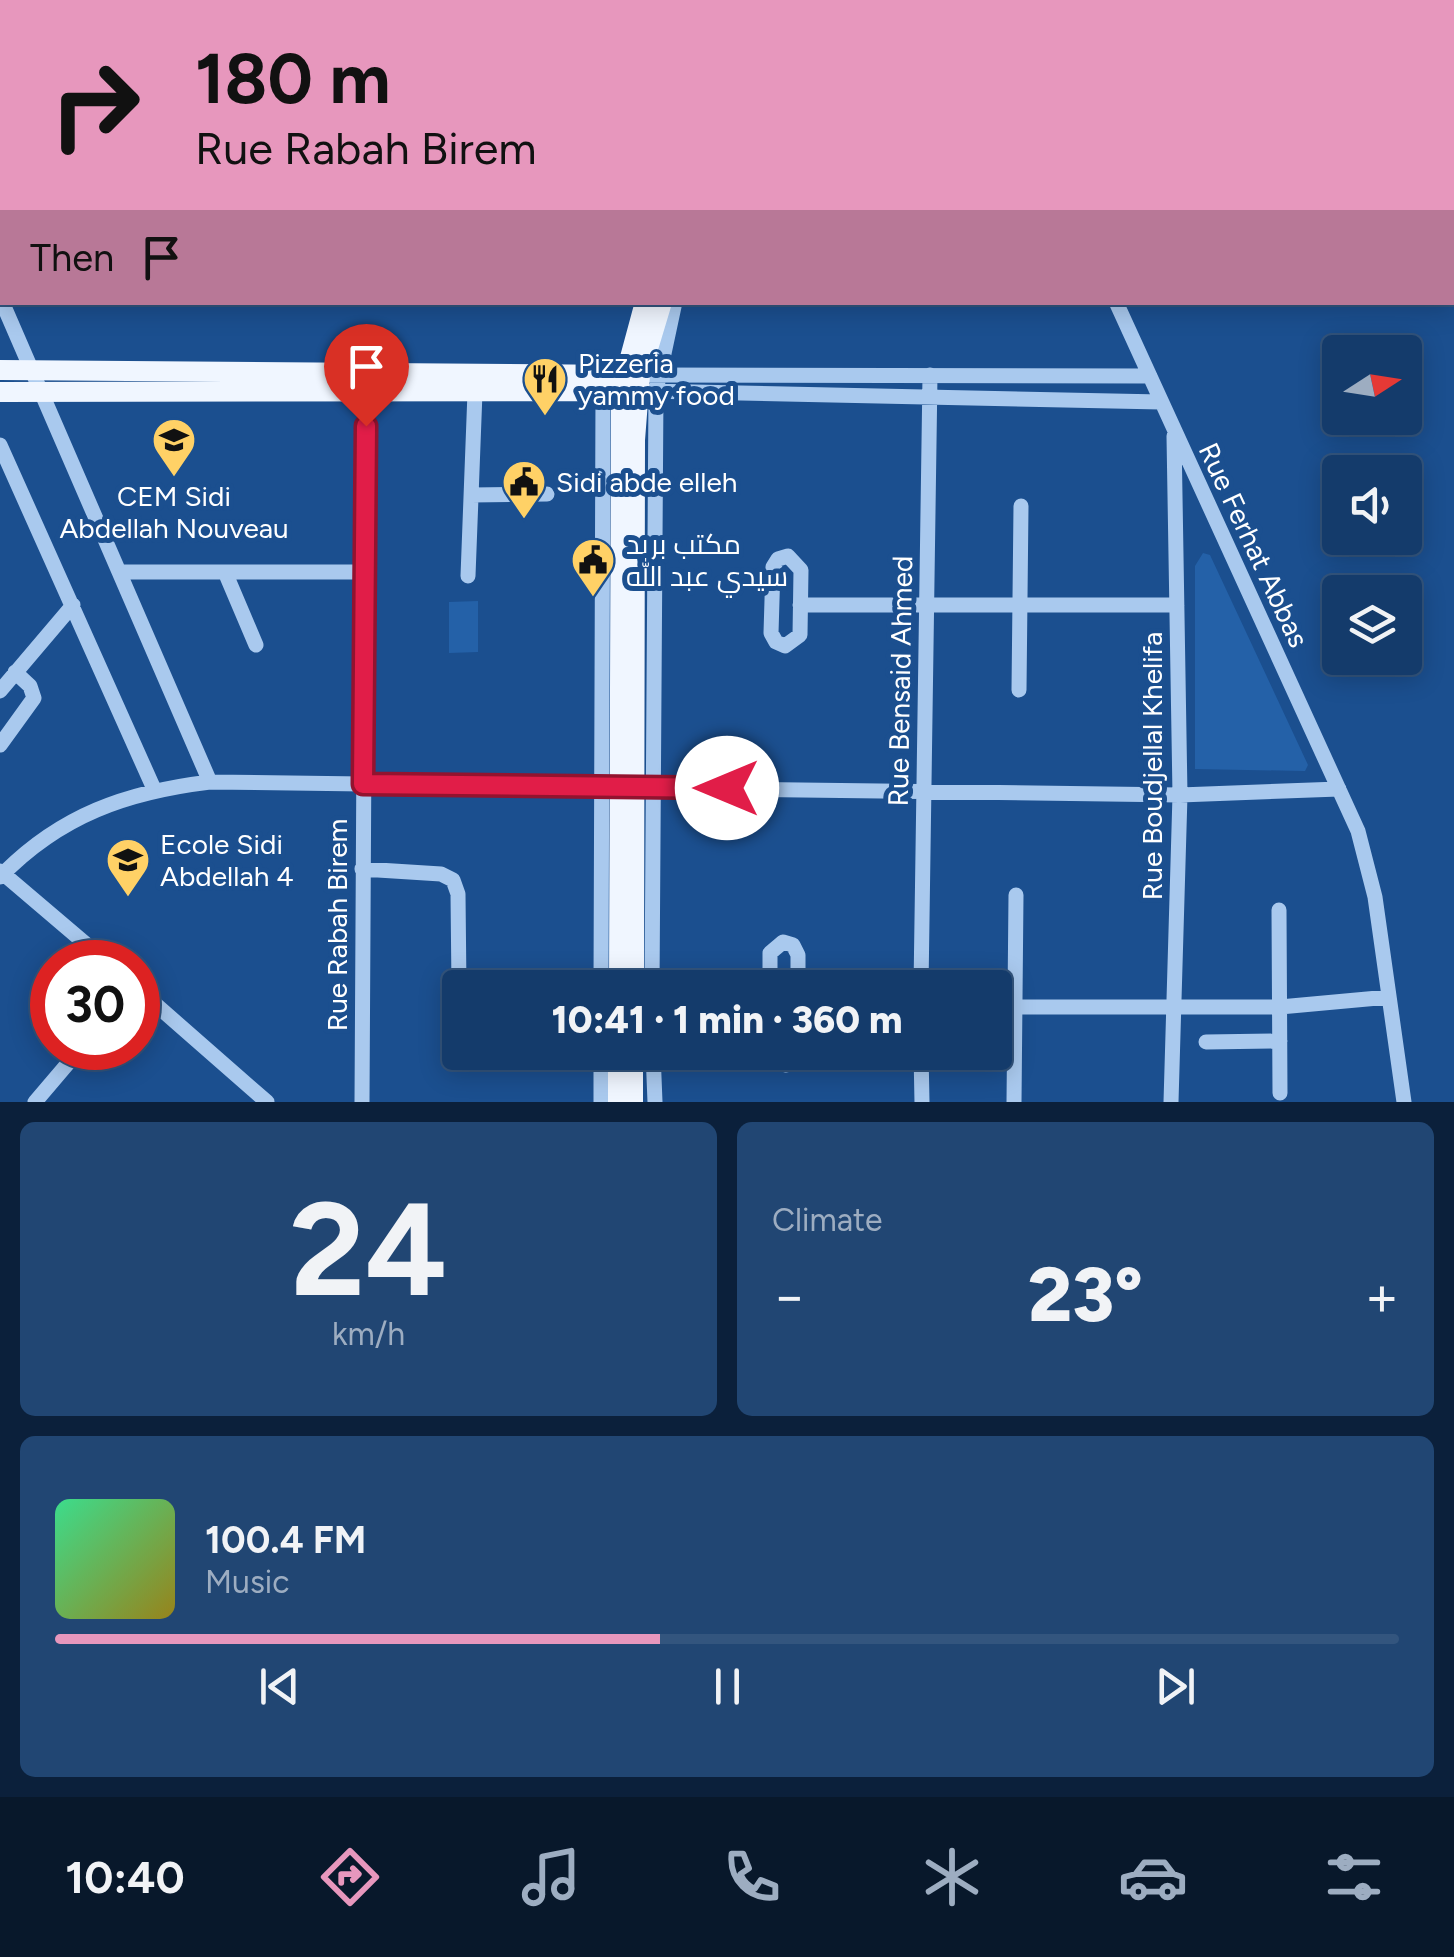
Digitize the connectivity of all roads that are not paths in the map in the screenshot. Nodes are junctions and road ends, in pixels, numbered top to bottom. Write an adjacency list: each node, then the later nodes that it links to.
1 (4, 305): 6 (street)
2 (645, 305): 10 (main road)
3 (661, 305): 10 (main road)
4 (674, 305): 10 (street)
5 (1117, 305): 9 (street, Rue Ferhat Abbas)
6 (30, 368): 7 (main road); 10 (main road); 12 (street)
7 (0, 370)
8 (930, 375): 9 (street); 10 (street); 15 (street, Rue Bensaid Ahmed)
9 (1150, 376): 16 (street, Rue Ferhat Abbas)
10 (634, 384): 14 (main road); 15 (street); 38 (main road); 38 (street)
11 (366, 389): 12 (main road); 14 (main road); 24 (street, Rue Rabah Birem)
12 (40, 390): 13 (main road); 22 (street)
13 (0, 392)
14 (475, 392): 20 (street)
15 (929, 397): 16 (street); 29 (street, Rue Bensaid Ahmed)
16 (1162, 402): 17 (street, Rue Ferhat Abbas)
17 (1174, 431): 26 (street, Rue Boudjellal Khelifa); 40 (street, Rue Ferhat Abbas)
18 (0, 445): 27 (street)
19 (548, 494): 20 (street)
20 (471, 495): 25 (street)
21 (1021, 506): 30 (street)
22 (119, 572): 23 (street); 36 (street)
23 (225, 572): 24 (street); 31 (street)
24 (364, 572): 37 (street, Rue Rabah Birem)
25 (468, 576)
26 (1177, 604): 30 (street); 42 (street, Rue Boudjellal Khelifa)
27 (73, 605): 32 (street); 39 (street)
28 (800, 605): 28 (street); 29 (street)
29 (925, 606): 30 (street); 41 (street, Rue Bensaid Ahmed)
30 (1020, 607): 33 (street)
31 (256, 645)
32 (16, 672): 34 (street); 35 (street)
33 (1019, 690)
34 (0, 692)
35 (0, 744)
36 (210, 782): 37 (street); 39 (street)
37 (363, 784): 38 (street); 43 (street, Rue Rabah Birem)
38 (628, 788): 41 (street); 49 (street); 50 (main road); 51 (main road); 52 (street)
39 (154, 789): 44 (street)
40 (1339, 789): 42 (street); 56 (street, Rue Ferhat Abbas)
41 (924, 790): 42 (street); 55 (street, Rue Bensaid Ahmed)
42 (1180, 795): 59 (street, Rue Boudjellal Khelifa)
43 (362, 868): 48 (street); 72 (street, Rue Rabah Birem)
44 (1, 874): 47 (street)
45 (1016, 895): 57 (street)
46 (1280, 910): 60 (street)
47 (80, 940)
48 (458, 970)
49 (604, 970)
50 (620, 970)
51 (633, 970)
52 (650, 970)
53 (770, 970): 54 (street)
54 (798, 970)
55 (921, 970)
56 (1389, 997): 60 (street); 80 (street, Rue Ferhat Abbas)
57 (1014, 1006): 59 (street); 78 (street)
58 (160, 1007): 71 (street)
59 (1174, 1007): 60 (street); 79 (street, Rue Boudjellal Khelifa)
60 (1280, 1007): 62 (street)
61 (1206, 1042): 62 (street)
62 (1280, 1042): 69 (street)
63 (63, 1070): 70 (street)
64 (601, 1070): 73 (street)
65 (618, 1070): 74 (main road)
66 (633, 1070): 75 (main road)
67 (653, 1070): 76 (street)
68 (921, 1070): 77 (street)
69 (1280, 1093)
70 (36, 1102)
71 (267, 1102)
72 (362, 1102)
73 (601, 1102)
74 (618, 1102)
75 (632, 1102)
76 (654, 1102)
77 (922, 1102)
78 (1014, 1102)
79 (1171, 1102)
80 (1404, 1102)

